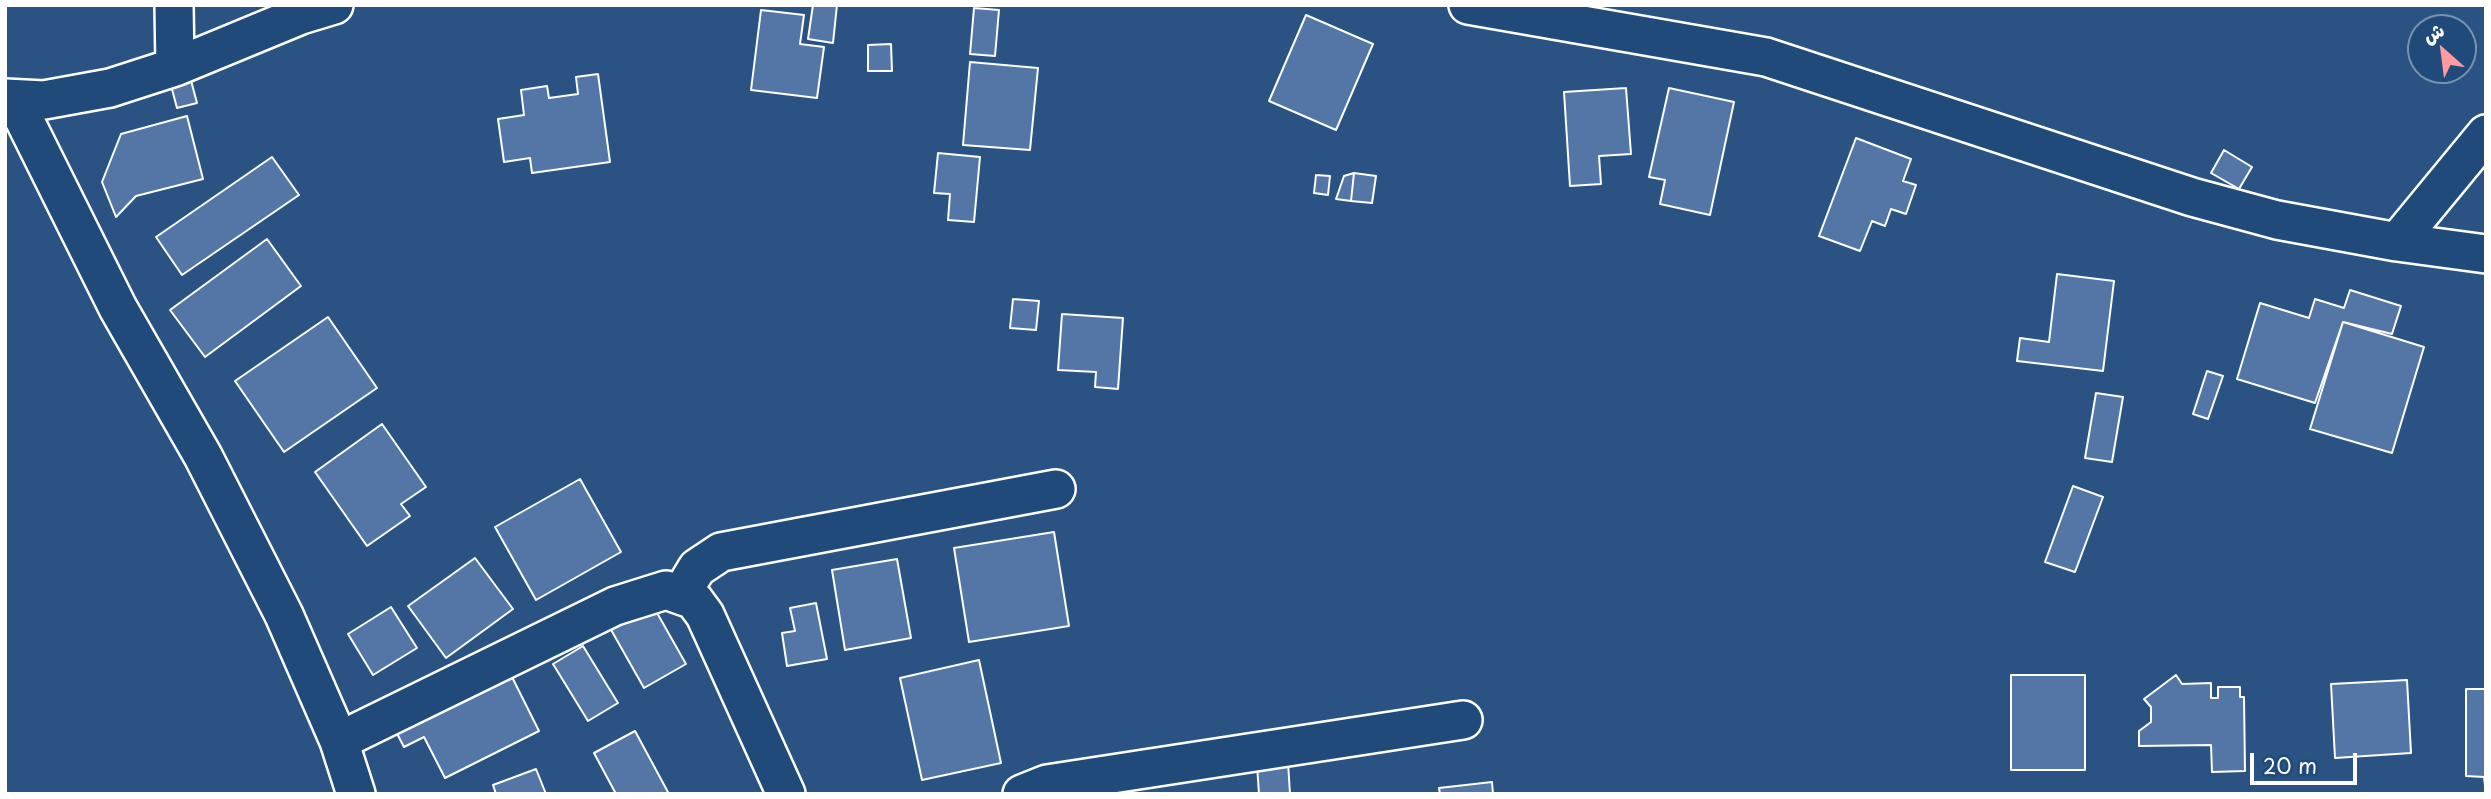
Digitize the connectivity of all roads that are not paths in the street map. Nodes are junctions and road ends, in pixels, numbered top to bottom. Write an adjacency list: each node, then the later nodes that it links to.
1 (174, 5): 4 (street)
2 (334, 5): 4 (street)
3 (1468, 5): 7 (street)
4 (175, 67): 5 (street)
5 (10, 99): 12 (street)
6 (2486, 134): 7 (street)
7 (2397, 242): 8 (street)
8 (2486, 254)
9 (1056, 489): 10 (street)
10 (682, 593): 12 (street); 14 (street)
11 (1463, 720): 15 (street)
12 (339, 741): 13 (street)
13 (356, 794)
14 (786, 794)
15 (1022, 794)

